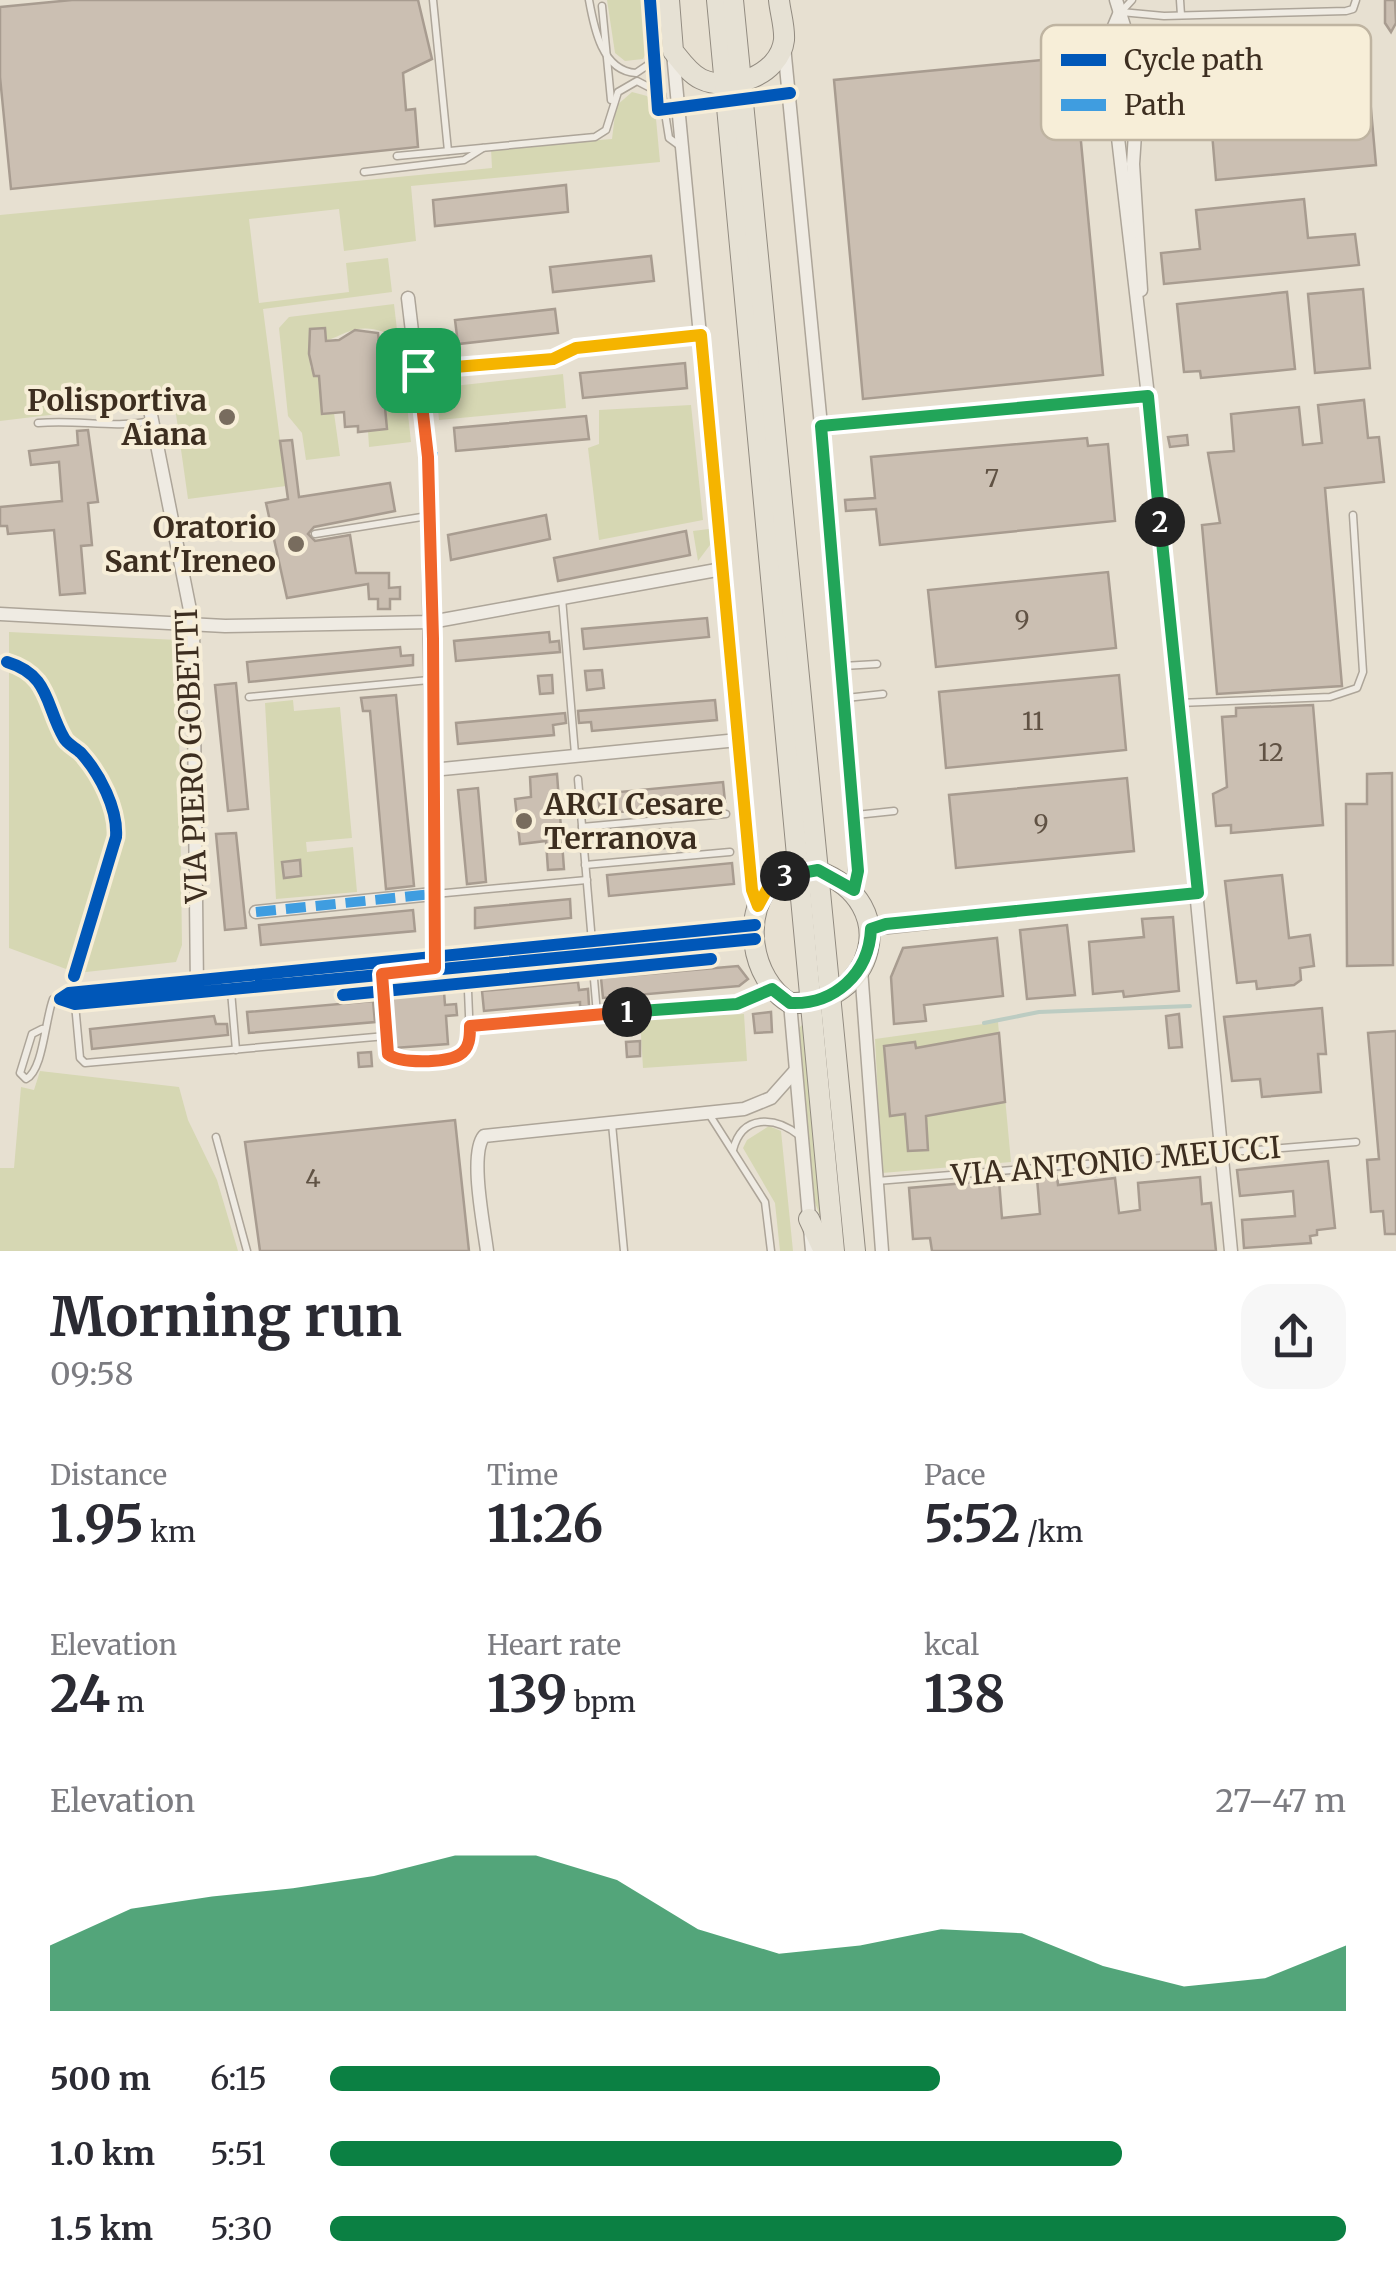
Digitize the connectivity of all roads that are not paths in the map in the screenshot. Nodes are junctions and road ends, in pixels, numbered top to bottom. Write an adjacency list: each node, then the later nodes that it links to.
1 (432, 0): 22 (lane)
2 (589, 0): 15 (lane)
3 (667, 0): 14 (main road); 15 (lane)
4 (717, 0): 16 (main road)
5 (734, 0): 16 (main road)
6 (779, 0): 13 (main road)
7 (1132, 0): 11 (lane)
8 (1180, 0): 12 (lane)
9 (1356, 0): 12 (lane)
10 (602, 6): 15 (lane)
11 (1118, 6): 12 (lane)
12 (1181, 16)
13 (784, 40): 16 (main road); 33 (street)
14 (673, 51): 16 (main road); 20 (street)
15 (608, 56): 17 (lane)
16 (733, 81): 59 (main road)
17 (612, 101): 20 (lane); 21 (lane)
18 (1118, 140): 27 (street)
19 (1135, 140): 27 (street)
20 (681, 146): 26 (street)
21 (483, 148): 22 (lane); 24 (lane)
22 (448, 151): 23 (lane)
23 (397, 156)
24 (364, 172)
25 (408, 298): 28 (street)
26 (701, 335): 28 (street); 37 (street)
27 (1145, 368): 29 (street)
28 (418, 370): 34 (street)
29 (1148, 396): 33 (lane); 48 (street)
30 (150, 405): 31 (street, VIA PIERO GOBETTI)
31 (153, 420): 32 (lane); 41 (street, VIA PIERO GOBETTI)
32 (38, 423)
33 (821, 426): 43 (street)
34 (428, 516): 36 (lane); 40 (street)
35 (1353, 516): 48 (lane)
36 (316, 534)
37 (722, 569): 38 (street); 49 (street)
38 (562, 598): 40 (street); 50 (lane)
39 (0, 614): 41 (street)
40 (431, 622): 41 (street); 44 (street)
41 (193, 625): 72 (street, VIA PIERO GOBETTI)
42 (877, 664): 43 (lane)
43 (842, 666): 47 (street)
44 (431, 680): 46 (lane); 51 (street)
45 (884, 694): 47 (lane)
46 (249, 697)
47 (845, 698): 55 (street)
48 (1178, 703): 62 (street)
49 (738, 740): 50 (street); 65 (street)
50 (576, 756): 51 (street)
51 (432, 770): 63 (street)
52 (578, 778): 56 (lane)
53 (894, 811): 55 (lane)
54 (726, 814): 56 (lane)
55 (855, 815): 61 (street)
56 (582, 827): 58 (lane)
57 (730, 852): 58 (lane)
58 (585, 865): 60 (lane)
59 (808, 871): 61 (main road); 65 (main road); 77 (main road)
60 (586, 880): 63 (lane); 67 (lane)
61 (854, 890): 66 (main road)
62 (1198, 893): 66 (street); 91 (street)
63 (434, 894): 64 (street); 68 (street)
64 (256, 912)
65 (756, 923): 67 (street); 74 (main road)
66 (871, 929): 70 (main road)
67 (592, 948): 68 (street); 69 (street); 79 (lane)
68 (435, 963): 69 (street); 71 (street); 72 (street)
69 (466, 966): 80 (lane)
70 (861, 967): 77 (main road); 92 (street)
71 (382, 974): 73 (street); 82 (lane)
72 (197, 986): 73 (street); 76 (street); 78 (street)
73 (231, 988): 83 (lane)
74 (772, 989): 77 (main road); 79 (lane)
75 (41, 996): 76 (lane)
76 (57, 999): 78 (street); 81 (lane)
77 (810, 1001): 84 (street); 100 (main road); 101 (main road)
78 (76, 1004): 83 (lane)
79 (597, 1014): 80 (lane)
80 (470, 1026): 82 (lane)
81 (42, 1028): 81 (lane)
82 (386, 1036): 83 (lane)
83 (236, 1050)
84 (795, 1065): 85 (street); 87 (street)
85 (708, 1113): 86 (street); 90 (lane)
86 (612, 1124): 95 (street); 96 (lane)
87 (800, 1136): 90 (lane); 93 (street)
88 (216, 1137): 94 (lane)
89 (1356, 1142): 91 (lane, VIA ANTONIO MEUCCI)
90 (732, 1151): 97 (lane)
91 (1222, 1152): 92 (lane, VIA ANTONIO MEUCCI); 103 (street)
92 (876, 1181): 102 (street)
93 (809, 1219): 98 (street); 99 (main road)
94 (247, 1251)
95 (487, 1251)
96 (624, 1251)
97 (771, 1251)
98 (812, 1251)
99 (824, 1251)
100 (834, 1251)
101 (854, 1251)
102 (882, 1251)
103 (1231, 1251)

